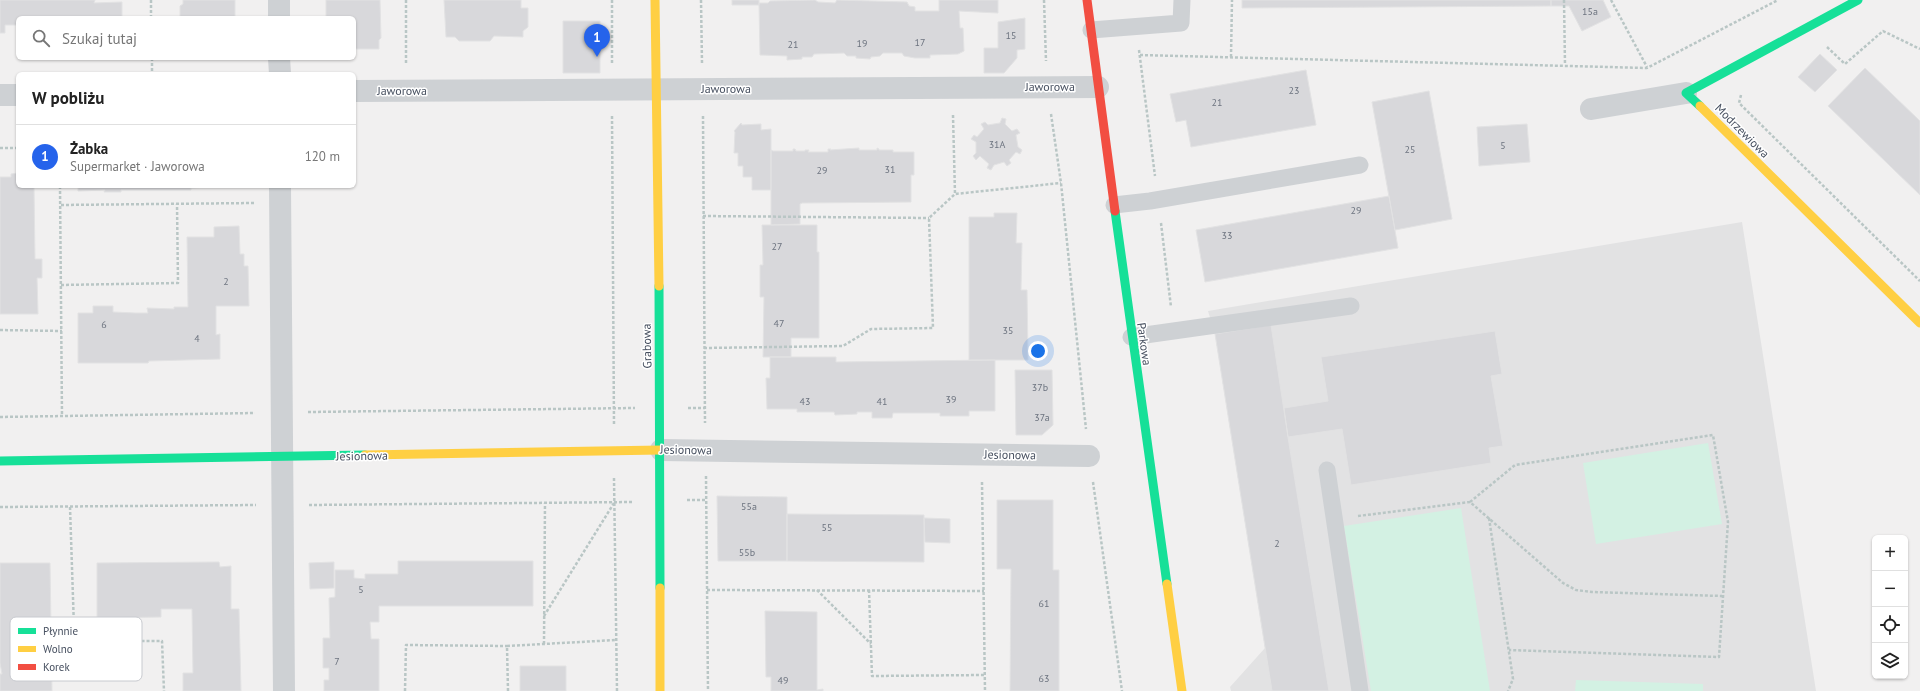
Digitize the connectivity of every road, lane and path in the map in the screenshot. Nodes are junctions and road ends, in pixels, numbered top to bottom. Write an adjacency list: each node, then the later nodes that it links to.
1 (151, 0): 15 (path)
2 (279, 0): 16 (street)
3 (406, 0): 35 (path)
4 (612, 0): 30 (path)
5 (655, 0): 31 (street, Grabowa)
6 (701, 0): 32 (path)
7 (1044, 0): 27 (path)
8 (1088, 0): 17 (street, Parkowa)
9 (1182, 0): 17 (lane)
10 (1232, 0): 20 (path)
11 (1564, 0): 23 (path)
12 (1611, 0): 24 (path)
13 (1778, 0): 24 (path)
14 (1858, 0): 36 (street)
15 (151, 16)
16 (279, 16)
17 (1091, 30): 28 (street, Parkowa)
18 (1824, 44): 19 (path)
19 (1920, 50)
20 (1231, 57): 23 (path); 47 (path)
21 (152, 60): 25 (path)
22 (279, 60): 26 (street)
23 (1565, 65): 24 (path)
24 (1648, 68)
25 (152, 72)
26 (280, 72)
27 (1048, 87): 28 (street, Jaworowa); 29 (street, Jaworowa); 43 (path)
28 (1098, 87): 50 (street, Parkowa)
29 (952, 88): 32 (street, Jaworowa); 45 (path)
30 (612, 90): 31 (street, Jaworowa); 35 (street, Jaworowa); 62 (path)
31 (655, 90): 32 (street, Jaworowa); 63 (street, Grabowa)
32 (702, 90): 51 (path)
33 (1743, 90): 53 (path)
34 (356, 91): 35 (street, Jaworowa)
35 (405, 91)
36 (1686, 93): 39 (street); 56 (street, Modrzewiowa)
37 (0, 95): 38 (street)
38 (16, 95)
39 (1591, 108)
40 (0, 148): 41 (path)
41 (16, 148)
42 (1360, 165): 47 (lane)
43 (1061, 183): 45 (path); 72 (path)
44 (60, 188): 49 (path)
45 (955, 194): 52 (path)
46 (280, 195): 48 (path); 65 (street)
47 (1158, 199): 50 (lane); 59 (path)
48 (177, 204): 49 (path); 54 (path)
49 (61, 205): 54 (path)
50 (1114, 205): 60 (street, Parkowa)
51 (703, 216): 52 (path); 61 (path)
52 (929, 218): 61 (path)
53 (1920, 281)
54 (61, 285): 58 (path)
55 (1351, 306): 59 (lane)
56 (1920, 323)
57 (0, 330): 58 (path)
58 (62, 331): 66 (path)
59 (1174, 331): 60 (lane)
60 (1131, 337): 109 (street, Parkowa)
61 (704, 348): 64 (path)
62 (614, 408): 63 (path); 65 (path); 69 (path)
63 (660, 408): 64 (path); 68 (street, Grabowa)
64 (705, 408): 70 (path)
65 (282, 413): 66 (path); 73 (street)
66 (62, 416): 67 (path)
67 (0, 417)
68 (661, 450): 69 (street, Jesionowa); 70 (street, Jesionowa); 77 (street, Grabowa)
69 (614, 451): 73 (street, Jesionowa); 78 (path)
70 (706, 451): 71 (street, Jesionowa); 76 (path)
71 (982, 454): 72 (street, Jesionowa); 89 (path)
72 (1089, 456): 108 (path)
73 (282, 458): 74 (street, Jesionowa); 81 (street)
74 (0, 461)
75 (1327, 470): 85 (lane)
76 (706, 500): 77 (path); 86 (path)
77 (660, 501): 78 (path); 105 (street, Grabowa)
78 (614, 502): 80 (path); 91 (path); 93 (path)
79 (1470, 502): 84 (path); 85 (path); 90 (path)
80 (546, 503): 81 (path); 91 (path)
81 (282, 505): 83 (path); 101 (street)
82 (0, 507): 83 (path)
83 (70, 507): 92 (path)
84 (1489, 518): 90 (path); 98 (path)
85 (1334, 519): 110 (lane)
86 (707, 590): 87 (path); 106 (path)
87 (817, 590): 88 (path); 96 (path)
88 (869, 590): 89 (path); 96 (path)
89 (984, 591): 99 (path)
90 (1722, 596): 98 (path)
91 (544, 616): 95 (path)
92 (74, 617)
93 (616, 640): 95 (path); 104 (path)
94 (142, 641): 100 (path)
95 (544, 644): 97 (path)
96 (871, 644): 99 (path)
97 (508, 646): 102 (path); 103 (path)
98 (1508, 650): 111 (path)
99 (985, 675): 107 (path)
100 (164, 691)
101 (284, 691)
102 (405, 691)
103 (508, 691)
104 (617, 691)
105 (660, 691)
106 (708, 691)
107 (985, 691)
108 (1122, 691)
109 (1182, 691)
110 (1360, 691)
111 (1508, 691)

